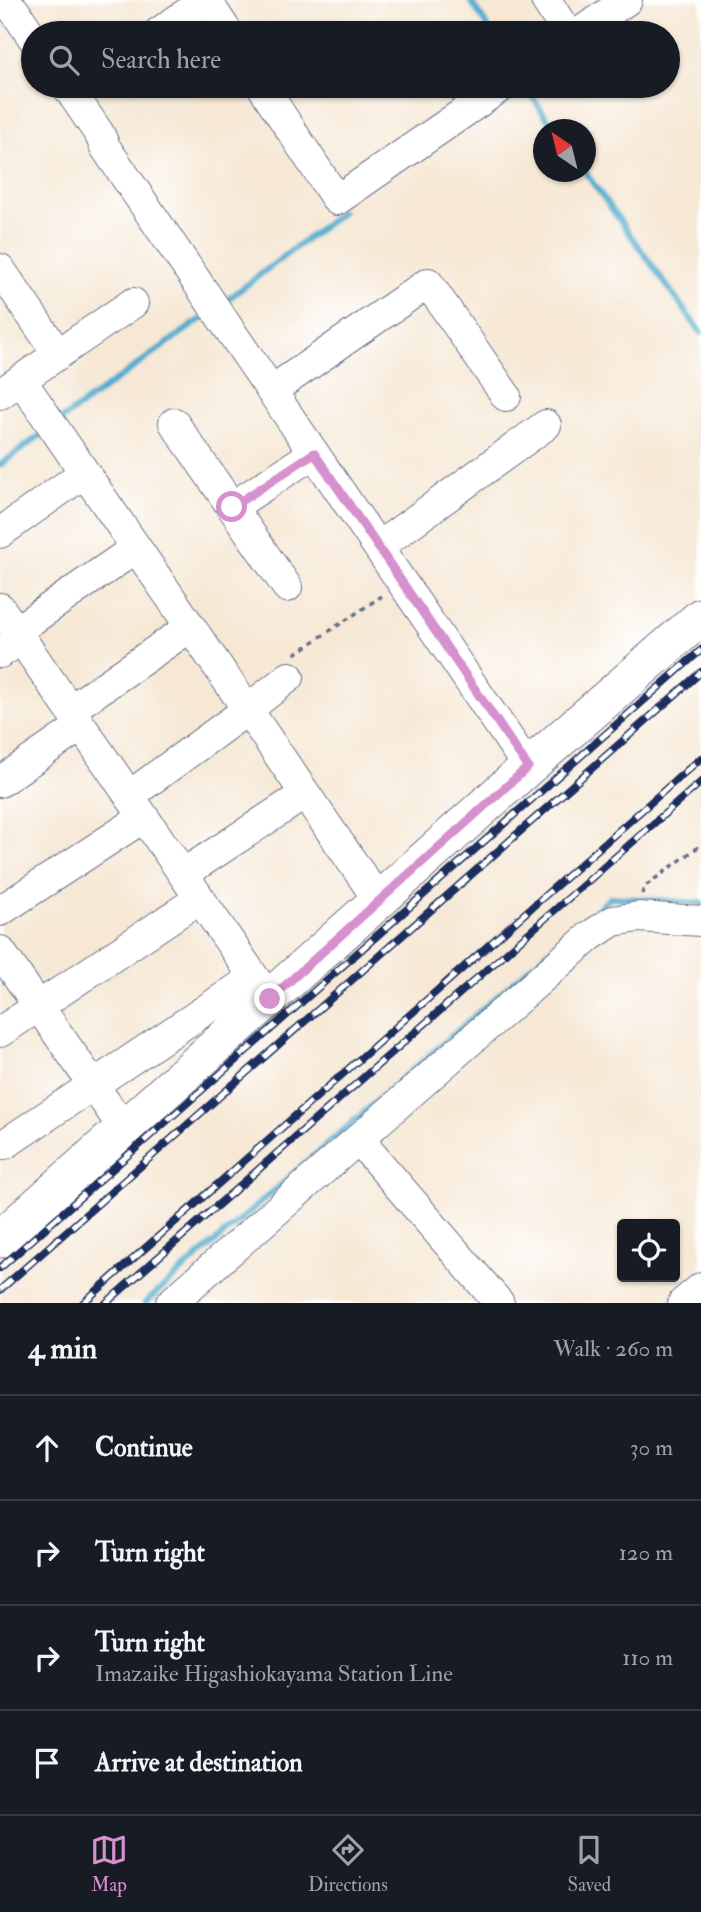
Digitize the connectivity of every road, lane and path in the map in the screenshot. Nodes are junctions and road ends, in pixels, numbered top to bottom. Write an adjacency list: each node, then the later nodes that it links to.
1 (206, 0): 5 (street); 6 (street)
2 (546, 0): 7 (street)
3 (627, 0): 8 (street)
4 (5, 10): 9 (street)
5 (175, 21)
6 (220, 21)
7 (559, 21)
8 (596, 21)
9 (21, 26)
10 (79, 98): 17 (street)
11 (270, 98): 12 (street)
12 (485, 98)
13 (0, 271): 15 (street)
14 (133, 303): 15 (street)
15 (58, 354): 16 (street)
16 (10, 387): 22 (street)
17 (271, 391): 18 (street); 21 (street)
18 (506, 396)
19 (174, 424): 23 (street)
20 (546, 425): 25 (street)
21 (314, 453): 23 (street); 25 (street)
22 (84, 473): 24 (street); 26 (street)
23 (232, 507): 28 (street)
24 (0, 533)
25 (377, 547): 27 (street)
26 (136, 548): 30 (street); 31 (street)
27 (402, 583): 32 (path); 35 (street)
28 (287, 587)
29 (701, 617): 35 (main road)
30 (190, 627): 33 (street); 34 (street)
31 (9, 633): 34 (street)
32 (289, 677): 33 (street)
33 (247, 710): 37 (street); 38 (street)
34 (75, 718): 36 (street); 38 (street)
35 (528, 767): 42 (main road)
36 (0, 782)
37 (305, 794): 40 (street); 42 (street)
38 (136, 806): 40 (street); 43 (street)
39 (701, 845): 41 (path)
40 (191, 887): 46 (street); 47 (street)
41 (643, 892)
42 (379, 901): 46 (main road)
43 (0, 911)
44 (701, 921): 51 (street)
45 (0, 951): 47 (street)
46 (261, 989): 49 (street); 50 (main road)
47 (39, 1006): 48 (street); 49 (street)
48 (0, 1032)
49 (94, 1086): 50 (street); 52 (street)
50 (124, 1129): 53 (main road)
51 (359, 1140): 55 (street); 56 (street)
52 (5, 1144)
53 (0, 1239)
54 (701, 1288): 57 (street)
55 (172, 1303)
56 (499, 1303)
57 (683, 1303)

